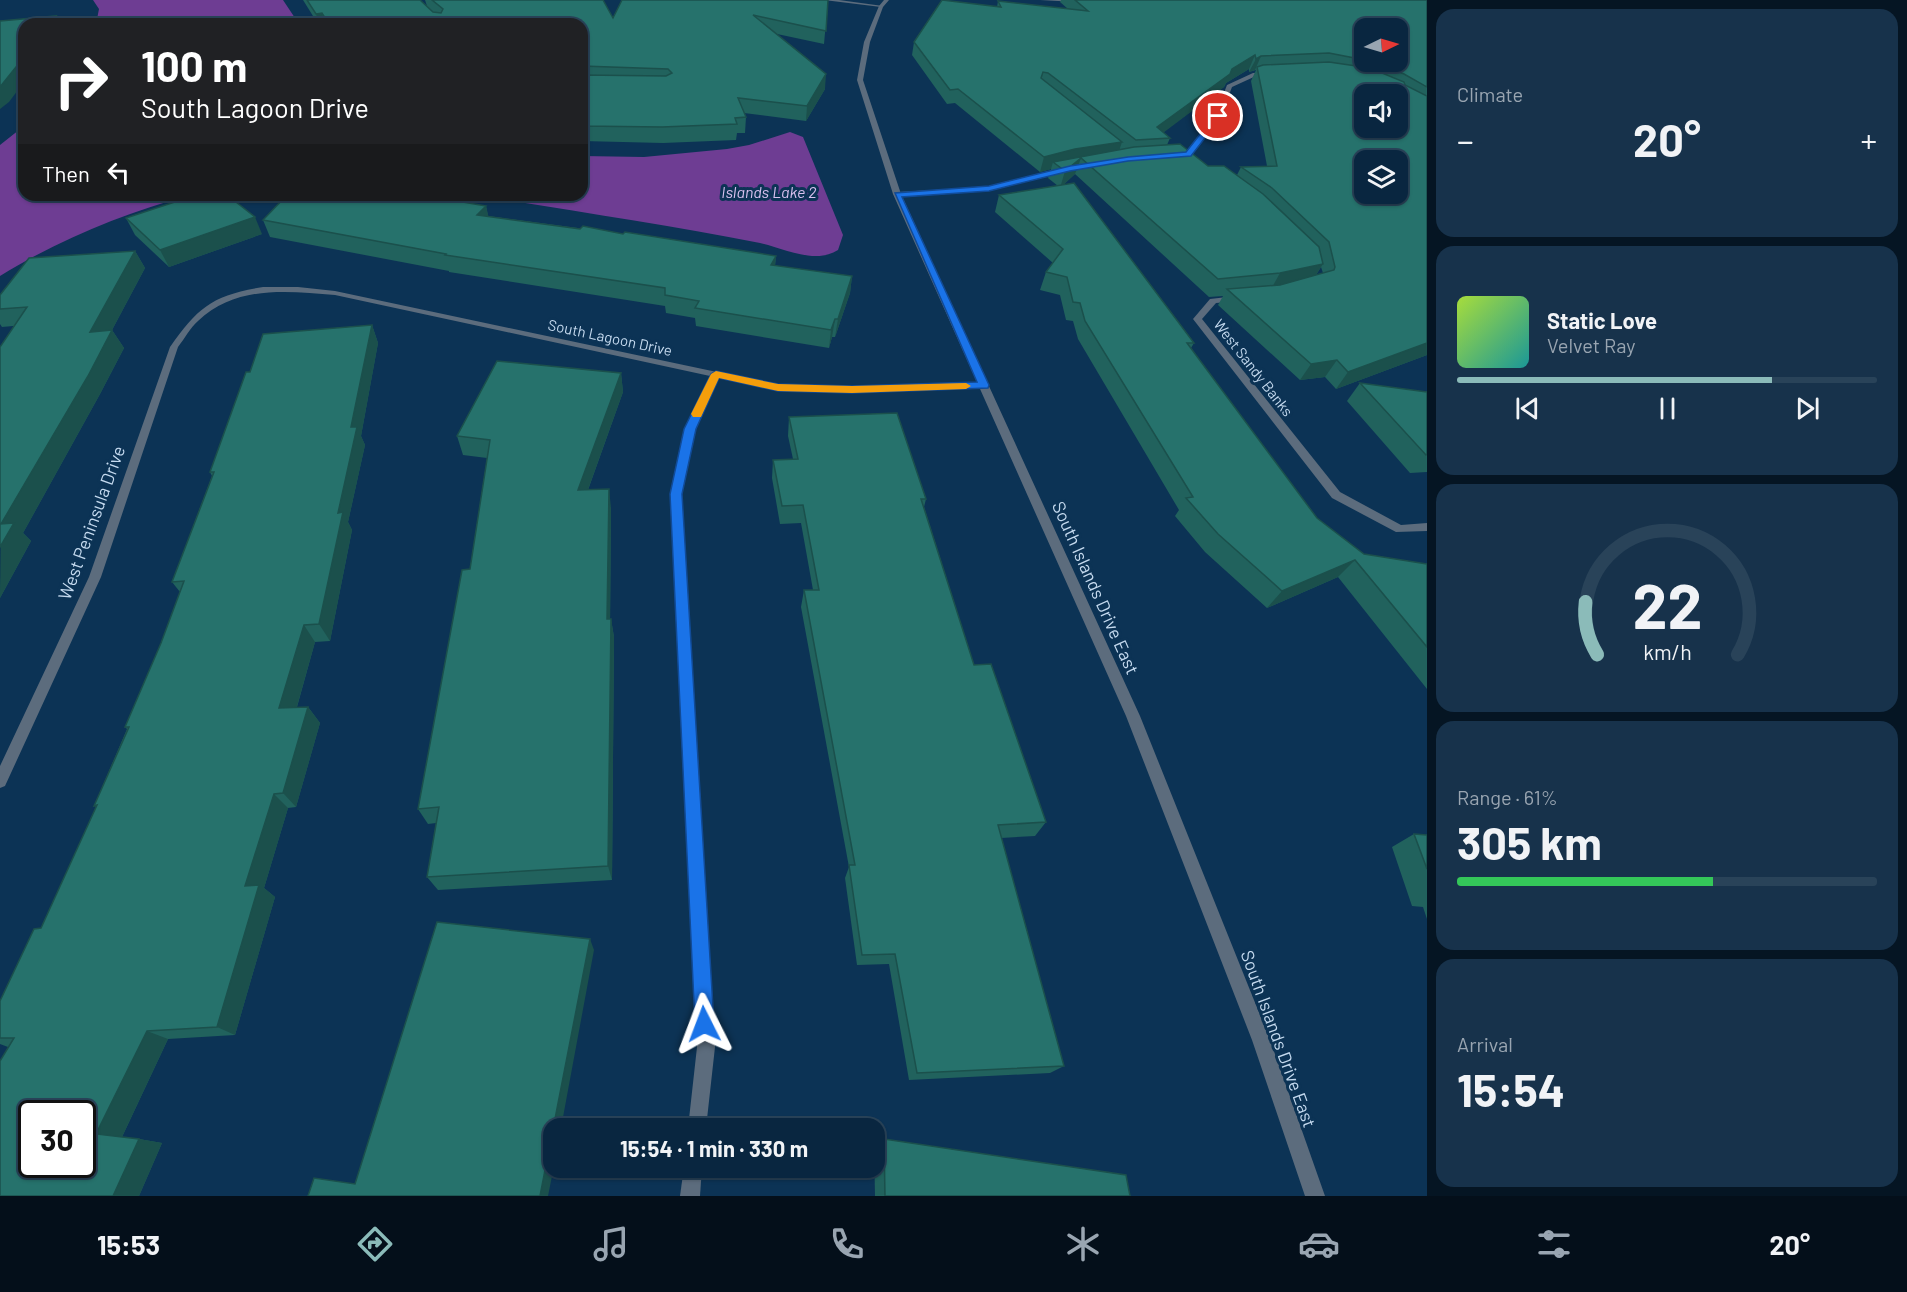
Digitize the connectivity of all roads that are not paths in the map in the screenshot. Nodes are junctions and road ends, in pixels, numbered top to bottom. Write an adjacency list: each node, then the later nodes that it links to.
1 (826, 0): 4 (street)
2 (1042, 0): 3 (street)
3 (1085, 1)
4 (884, 3): 10 (street, South Islands Drive East)
5 (1277, 73): 6 (street)
6 (1188, 154): 7 (street); 8 (street)
7 (1164, 156)
8 (1197, 161)
9 (1070, 168): 10 (street)
10 (897, 194): 14 (street, South Islands Drive East)
11 (233, 294): 13 (street, South Lagoon Drive); 16 (street, West Peninsula Drive)
12 (1247, 298): 15 (street, West Sandy Banks)
13 (716, 374): 14 (street, South Lagoon Drive); 17 (street)
14 (984, 385): 20 (street, South Islands Drive East)
15 (1427, 527)
16 (0, 781)
17 (698, 1118)
18 (692, 1178): 19 (street)
19 (690, 1196)
20 (1316, 1196)

